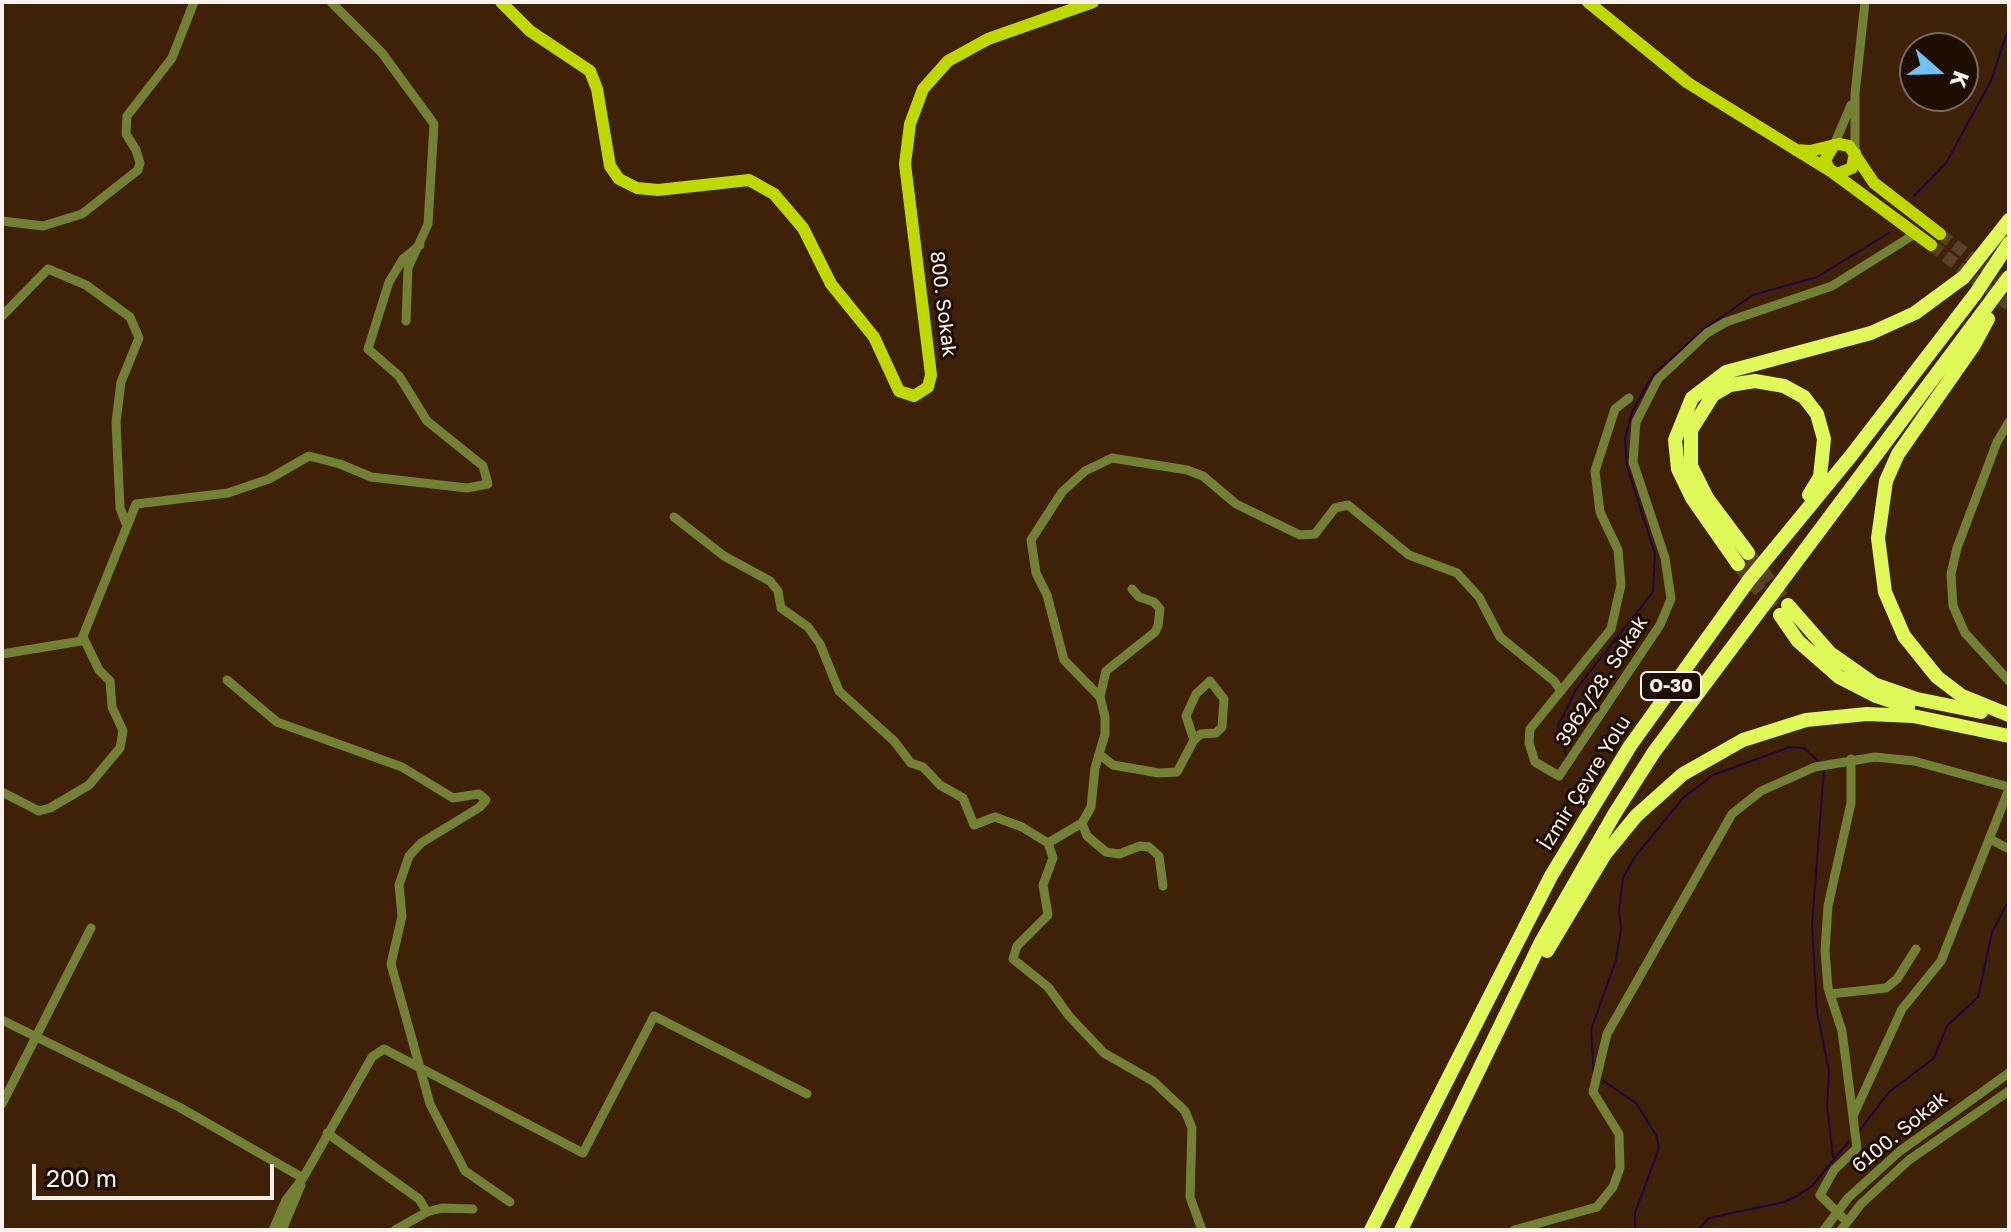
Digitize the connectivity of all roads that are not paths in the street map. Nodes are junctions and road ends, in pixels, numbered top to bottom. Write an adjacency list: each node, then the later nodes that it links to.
1 (194, 2): 13 (street)
2 (331, 2): 17 (street)
3 (501, 2): 6 (main road, 800. Sokak)
4 (1588, 2): 9 (main road)
5 (1865, 2): 7 (street)
6 (1088, 5)
7 (1855, 94): 8 (street); 10 (street)
8 (1834, 145): 9 (main road); 10 (main road); 11 (main road)
9 (1793, 149): 11 (main road)
10 (1855, 153): 11 (main road); 15 (main road)
11 (1832, 172): 14 (main road)
12 (2009, 220): 26 (highway)
13 (2, 221)
14 (1915, 234): 18 (main road); 32 (street, 3962/28. Sokak)
15 (1940, 234)
16 (2009, 243): 26 (highway, İzmir Çevre Yolu / O-30)
17 (420, 245): 21 (street); 25 (street)
18 (1931, 245)
19 (2009, 278): 34 (highway); 52 (highway, İzmir Çevre Yolu / O-30)
20 (2, 316): 25 (street)
21 (406, 321)
22 (1629, 398): 32 (street, 3962/28. Sokak)
23 (2009, 422): 31 (street)
24 (674, 517): 44 (street)
25 (127, 526): 28 (street)
26 (1749, 580): 69 (highway, İzmir Çevre Yolu / O-30)
27 (1132, 589): 33 (street)
28 (83, 637): 29 (street); 41 (street)
29 (2, 654)
30 (227, 680): 60 (street)
31 (2009, 681)
32 (1561, 691): 33 (street)
33 (1100, 697): 38 (street)
34 (2009, 717): 35 (highway)
35 (1962, 724): 36 (highway); 52 (highway)
36 (2009, 736)
37 (1194, 740): 37 (street); 38 (street)
38 (1099, 754): 42 (street)
39 (1851, 759): 40 (street); 49 (street); 71 (street)
40 (2009, 788): 43 (street)
41 (2, 792)
42 (1082, 823): 44 (street); 46 (street)
43 (1990, 839): 45 (street); 57 (street)
44 (1048, 843): 68 (street)
45 (2009, 849)
46 (1163, 886)
47 (91, 928): 51 (street)
48 (1916, 949): 49 (street)
49 (1830, 994): 57 (street)
50 (2, 1020): 51 (street)
51 (34, 1035): 56 (street); 59 (street)
52 (1481, 1066): 70 (highway, İzmir Çevre Yolu / O-30)
53 (2009, 1073): 63 (street, 6100. Sokak)
54 (2009, 1091): 64 (street, 6100. Sokak)
55 (807, 1094): 58 (street)
56 (2, 1104)
57 (1852, 1118): 63 (street)
58 (327, 1133): 59 (street); 62 (street)
59 (303, 1178): 65 (street); 66 (street)
60 (510, 1202)
61 (473, 1209): 62 (street)
62 (427, 1212): 67 (street)
63 (1837, 1213): 64 (street); 72 (street, 6100. Sokak)
64 (1844, 1226)
65 (273, 1230)
66 (282, 1230)
67 (395, 1230)
68 (1202, 1230)
69 (1371, 1230)
70 (1401, 1230)
71 (1514, 1230)
72 (1824, 1230)

